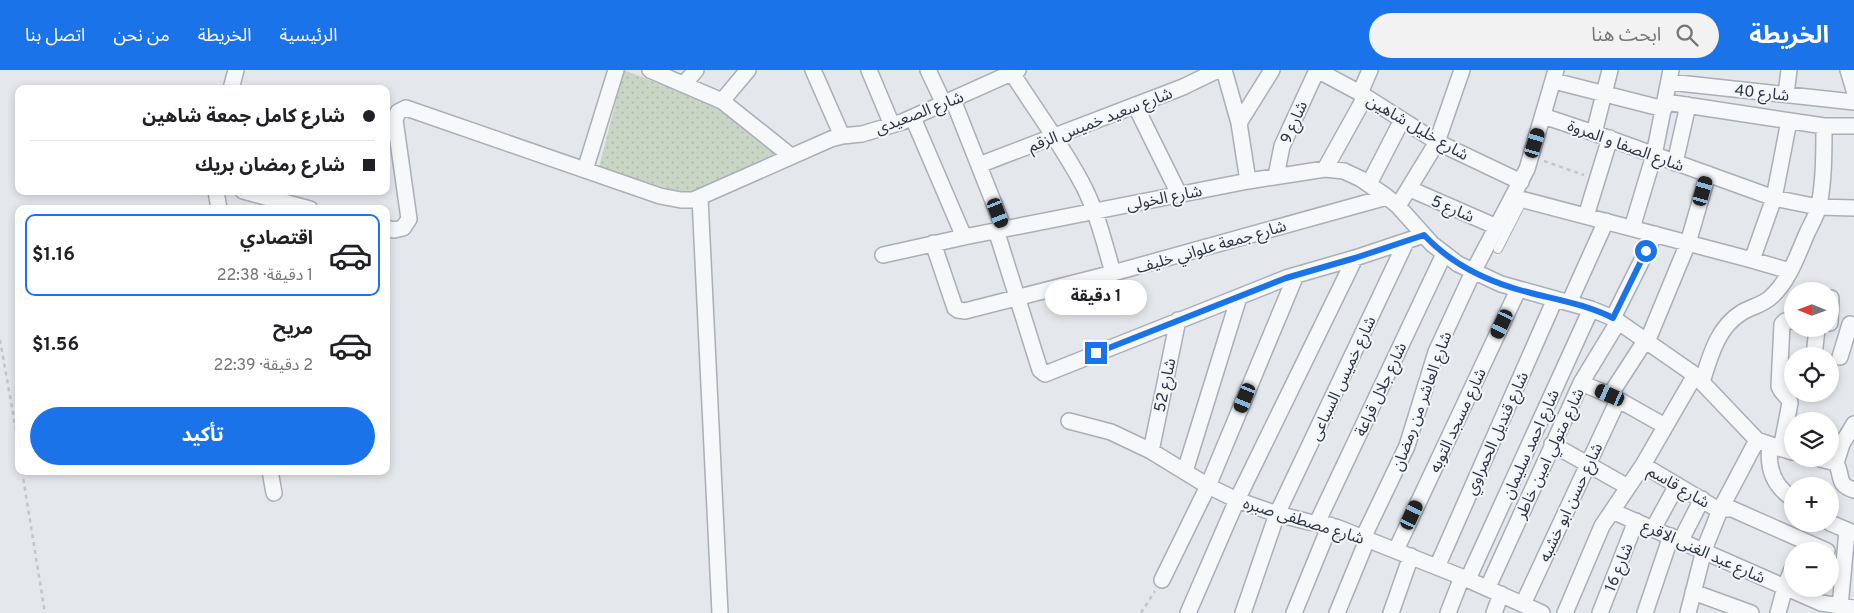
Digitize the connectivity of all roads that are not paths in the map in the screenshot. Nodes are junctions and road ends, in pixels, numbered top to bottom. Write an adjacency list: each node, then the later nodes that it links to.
1 (236, 70): 21 (street)
2 (616, 70): 49 (street)
3 (650, 70): 20 (street)
4 (696, 70): 20 (street)
5 (748, 70): 25 (street)
6 (813, 70): 40 (street)
7 (869, 70): 36 (street)
8 (928, 70): 26 (street)
9 (1218, 70): 28 (street, شارع سعيد خميس الزقم)
10 (1224, 70): 35 (street)
11 (1272, 70): 35 (street)
12 (1317, 70): 24 (street, شارع خليل شاهين); 51 (street, شارع 9)
13 (1370, 70): 24 (street)
14 (1462, 70): 43 (street)
15 (1610, 70): 22 (street)
16 (1789, 70): 23 (street)
17 (1015, 71): 26 (street, شارع الصعيدى); 41 (street)
18 (1555, 75): 22 (street); 31 (street, شارع العاشر من رمضان)
19 (1670, 76): 23 (street, شارع 40); 29 (street)
20 (684, 84): 25 (street)
21 (231, 85)
22 (1604, 94): 29 (street); 39 (street)
23 (1786, 94): 27 (street, شارع 40)
24 (1362, 95): 33 (street, شارع خليل شاهين); 48 (street)
25 (722, 101): 45 (street)
26 (948, 102): 32 (street, شارع الصعيدى); 47 (street)
27 (1854, 102)
28 (1135, 105): 41 (street, شارع سعيد خميس الزقم); 56 (street)
29 (1665, 105): 30 (street); 44 (street)
30 (1688, 105): 34 (street); 46 (street)
31 (1543, 116): 39 (street, شارع الصفا و المروة); 53 (street, شارع العاشر من رمضان)
32 (912, 118): 36 (street, شارع الصعيدى); 74 (street)
33 (1402, 120): 43 (street, شارع خليل شاهين); 54 (street)
34 (1789, 121): 37 (street); 59 (street)
35 (1239, 124): 52 (street)
36 (892, 125): 40 (street, شارع الصعيدى)
37 (1824, 126): 38 (street); 63 (street)
38 (1854, 126)
39 (1594, 133): 42 (street, شارع الصفا و المروة)
40 (842, 136): 45 (street, شارع الصعيدى)
41 (1054, 138): 47 (street, شارع سعيد خميس الزقم); 65 (street)
42 (1610, 138): 44 (street, شارع الصفا و المروة); 66 (street)
43 (1437, 142): 53 (street, شارع خليل شاهين); 55 (street)
44 (1654, 155): 46 (street, شارع الصفا و المروة); 69 (street)
45 (790, 156): 58 (street, شارع الصعيدى)
46 (1675, 162): 50 (street, شارع الصفا و المروة)
47 (980, 165): 71 (street)
48 (1325, 169): 51 (street, شارع الخولى); 54 (street, شارع الخولى)
49 (585, 170): 58 (street); 70 (street)
50 (1708, 174): 59 (street, شارع الصفا و المروة); 77 (street, شارع حسن ابو خشبه)
51 (1276, 176): 52 (street, شارع الخولى)
52 (1248, 181): 56 (street, شارع الخولى)
53 (1521, 182): 60 (street, شارع العاشر من رمضان)
54 (1369, 184): 61 (street, شارع الخولى)
55 (1410, 190): 61 (street); 68 (street, شارع 5)
56 (1179, 194): 65 (street, شارع الخولى)
57 (257, 195): 62 (street)
58 (700, 198): 149 (street)
59 (1774, 198): 63 (street, شارع الصفا و المروة); 82 (street)
60 (1518, 199): 66 (street); 68 (street, شارع العاشر من رمضان); 78 (lane)
61 (1393, 201): 73 (street, شارع الخولى); 85 (street, شارع جمعة علواني خليف)
62 (295, 205)
63 (1818, 207): 64 (street, شارع الصفا و المروة); 83 (street)
64 (1854, 208)
65 (1094, 211): 71 (street, شارع الخولى); 85 (street)
66 (1586, 216): 67 (street)
67 (1606, 221): 69 (street); 91 (street, شارع قنديل الحمراوي)
68 (1497, 226): 84 (street, شارع العاشر من رمضان)
69 (1632, 228): 72 (street)
70 (390, 229)
71 (1000, 229): 74 (street, شارع الخولى); 89 (street)
72 (1655, 234): 77 (street); 95 (street, شارع متولي امين خاطر)
73 (1424, 235): 75 (street); 79 (street, شارع الخولى)
74 (964, 237): 76 (street, شارع الخولى)
75 (1406, 242): 81 (street); 126 (street, شارع خميس السباعى)
76 (933, 243): 80 (street, شارع الخولى); 89 (street, شارع جمعة علواني خليف)
77 (1688, 243): 82 (street); 99 (street, شارع حسن ابو خشبه)
78 (1498, 249)
79 (1444, 254): 84 (street, شارع الخولى); 128 (street, شارع جلال قراعة)
80 (883, 255)
81 (1355, 258): 86 (street); 122 (street)
82 (1752, 260): 83 (street)
83 (1790, 271): 90 (street)
84 (1473, 272): 87 (street, شارع الخولى); 132 (street, شارع العاشر من رمضان)
85 (1113, 273): 89 (street, شارع جمعة علواني خليف)
86 (1296, 275): 88 (street); 117 (street)
87 (1518, 290): 91 (street, شارع الخولى); 134 (street, شارع مسجد التوبه)
88 (1239, 297): 94 (street); 114 (street)
89 (1016, 298): 94 (street)
90 (1770, 298): 93 (street); 101 (street)
91 (1562, 301): 92 (street, شارع الخولى); 138 (street, شارع قنديل الحمراوي)
92 (1591, 309): 95 (street, شارع الخولى); 139 (street, شارع احمد سليمان)
93 (1784, 318)
94 (1178, 320): 109 (street, شارع 52)
95 (1615, 320): 99 (street, شارع الخولى); 102 (street, شارع متولي امين خاطر)
96 (1839, 323): 97 (street)
97 (1852, 324): 100 (street)
98 (1786, 338): 108 (street)
99 (1646, 342): 101 (street, شارع الخولى); 103 (street, شارع حسن ابو خشبه)
100 (1840, 357)
101 (1698, 379): 105 (street); 108 (street, شارع الخولى)
102 (1581, 382): 103 (street); 107 (street, شارع متولي امين خاطر)
103 (1614, 398): 105 (street); 111 (street, شارع حسن ابو خشبه)
104 (1069, 421): 109 (street, شارع مصطفى صبره)
105 (1665, 426): 112 (street)
106 (1852, 433): 110 (street)
107 (1552, 444): 111 (street); 142 (street, شارع متولي امين خاطر)
108 (1775, 447): 121 (street); 125 (street)
109 (1151, 451): 114 (street, شارع مصطفى صبره)
110 (1839, 458)
111 (1588, 464): 118 (street); 146 (street, شارع حسن ابو خشبه)
112 (1643, 465): 116 (street, شارع قاسم); 118 (street)
113 (1838, 467): 119 (street)
114 (1185, 471): 117 (street, شارع مصطفى صبره)
115 (271, 475): 120 (street)
116 (1677, 485): 123 (street, شارع قاسم); 129 (street)
117 (1208, 486): 122 (street, شارع مصطفى صبره); 140 (street)
118 (1628, 487): 124 (street)
119 (1854, 490)
120 (274, 493)
121 (1784, 493)
122 (1238, 500): 126 (street, شارع مصطفى صبره); 150 (street)
123 (1702, 500): 125 (street, شارع قاسم); 131 (street)
124 (1612, 510): 127 (street, شارع عبد الغنى الاقرع); 157 (street)
125 (1720, 510): 133 (street, شارع قاسم); 135 (street)
126 (1278, 514): 128 (street, شارع مصطفى صبره); 151 (street, شارع خميس السباعى)
127 (1636, 521): 129 (street, شارع عبد الغنى الاقرع); 158 (street, شارع 16)
128 (1323, 524): 132 (street, شارع مصطفى صبره); 152 (street, شارع جلال قراعة)
129 (1653, 529): 131 (street, شارع عبد الغنى الاقرع)
130 (1850, 532): 137 (street)
131 (1676, 538): 135 (street, شارع عبد الغنى الاقرع); 159 (street)
132 (1365, 539): 134 (street, شارع مصطفى صبره); 153 (street, شارع العاشر من رمضان)
133 (1793, 542)
134 (1396, 550): 136 (street, شارع مصطفى صبره)
135 (1704, 550): 141 (street, شارع عبد الغنى الاقرع); 144 (street)
136 (1411, 556): 138 (street, شارع مصطفى صبره); 154 (street)
137 (1849, 558): 147 (street)
138 (1437, 567): 139 (street, شارع مصطفى صبره)
139 (1465, 578): 142 (street, شارع مصطفى صبره); 155 (street, شارع احمد سليمان)
140 (1162, 580)
141 (1784, 587)
142 (1494, 591): 146 (street, شارع مصطفى صبره); 156 (street, شارع متولي امين خاطر)
143 (1784, 591): 162 (street)
144 (1693, 592): 160 (street); 161 (street)
145 (1810, 597): 147 (street, شارع عبد الغنى الاقرع)
146 (1523, 604): 148 (street, شارع مصطفى صبره)
147 (1838, 608)
148 (1539, 612)
149 (720, 613)
150 (1188, 613)
151 (1243, 613)
152 (1294, 613)
153 (1337, 613)
154 (1391, 613)
155 (1448, 613)
156 (1494, 613)
157 (1565, 613)
158 (1600, 613)
159 (1645, 613)
160 (1688, 613)
161 (1751, 613)
162 (1778, 613)

